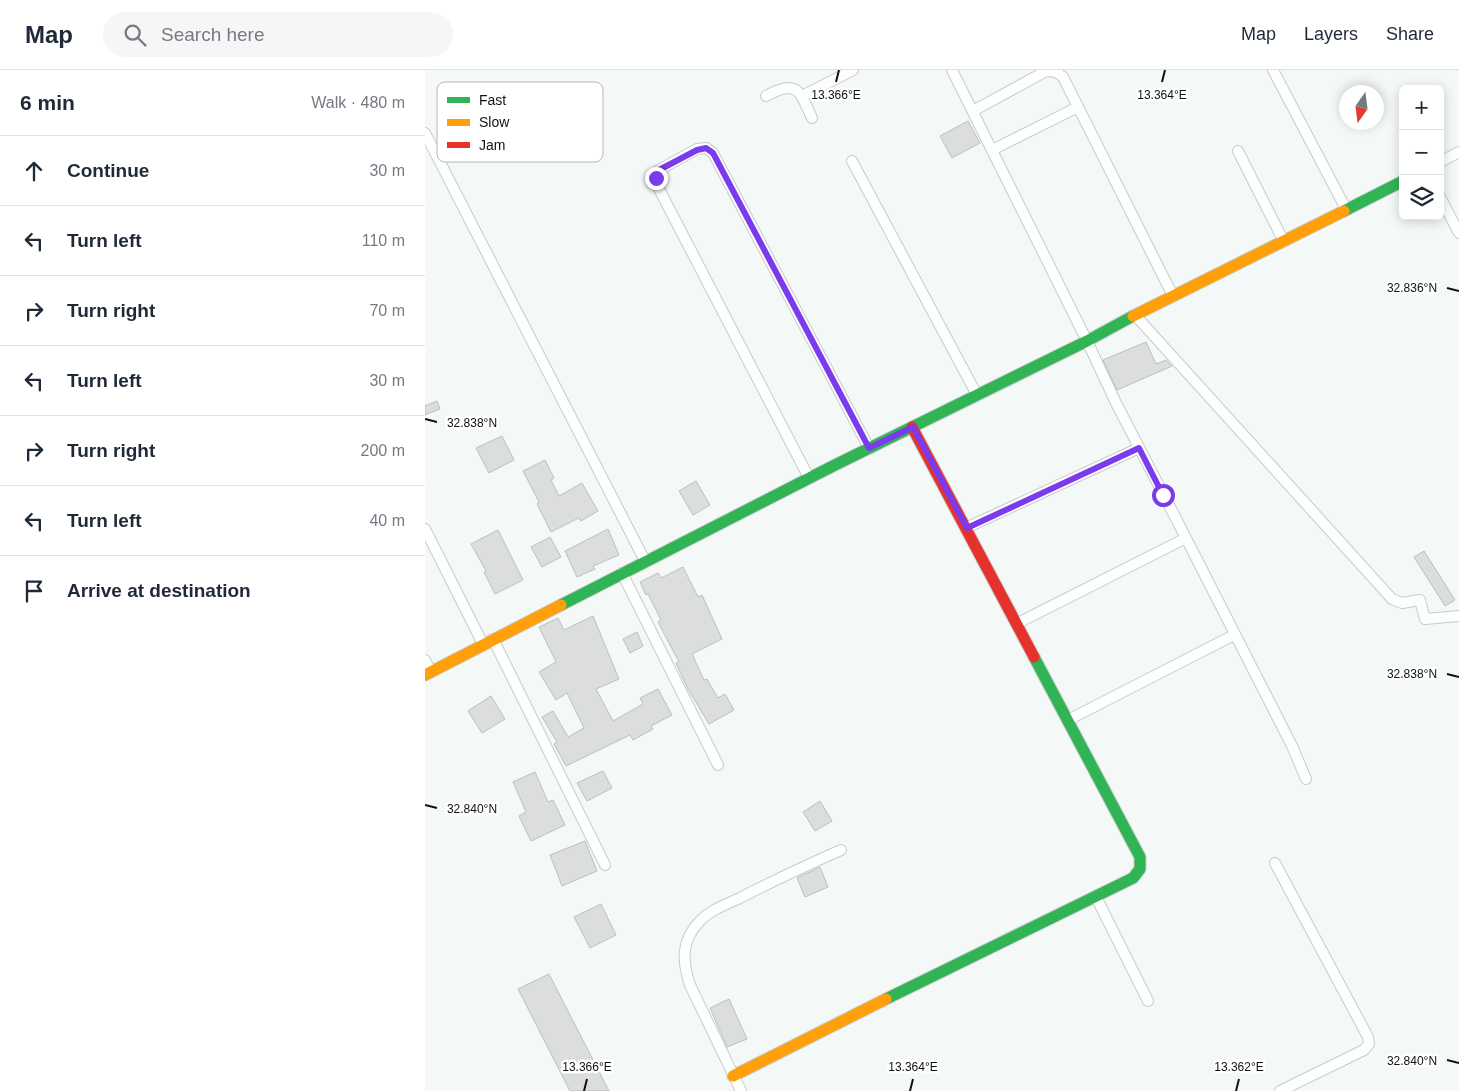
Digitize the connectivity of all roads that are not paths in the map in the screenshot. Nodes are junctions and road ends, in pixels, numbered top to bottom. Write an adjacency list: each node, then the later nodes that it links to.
1 (853, 70): 5 (street)
2 (952, 70): 7 (street)
3 (1273, 70): 19 (street)
4 (766, 96): 5 (street)
5 (802, 96): 8 (street)
6 (1078, 106): 7 (street); 10 (street); 22 (street)
7 (973, 111): 10 (street)
8 (812, 118)
9 (425, 133): 13 (street)
10 (992, 150): 24 (street)
11 (1238, 151): 21 (street)
12 (1459, 152): 14 (street)
13 (437, 156)
14 (1444, 160)
15 (852, 161): 25 (street)
16 (440, 162): 33 (street)
17 (1399, 183): 19 (street)
18 (1444, 205): 20 (street)
19 (1346, 209): 21 (street)
20 (1459, 233)
21 (1283, 240): 22 (street)
22 (1173, 296): 23 (street)
23 (1135, 315): 24 (street); 35 (street)
24 (1087, 341): 25 (street); 28 (street)
25 (977, 395): 26 (street)
26 (913, 427): 27 (street); 30 (street)
27 (869, 448): 29 (street); 29 (street)
28 (1139, 448): 30 (street); 32 (street)
29 (809, 478): 33 (street)
30 (967, 528): 36 (street)
31 (425, 530): 38 (street)
32 (1185, 538): 36 (street); 37 (street)
33 (645, 561): 34 (street)
34 (622, 573): 38 (street); 42 (street)
35 (1459, 616)
36 (1017, 623): 41 (street)
37 (1234, 635): 41 (street); 43 (street)
38 (488, 641): 40 (street); 46 (street)
39 (425, 660): 40 (street)
40 (428, 673)
41 (1068, 720): 47 (street)
42 (718, 765)
43 (1306, 779)
44 (841, 850): 49 (street)
45 (1275, 863): 51 (street)
46 (605, 865)
47 (1096, 896): 48 (street); 49 (street)
48 (1148, 1001)
49 (733, 1076): 50 (street)
50 (741, 1091)
51 (1280, 1091)

